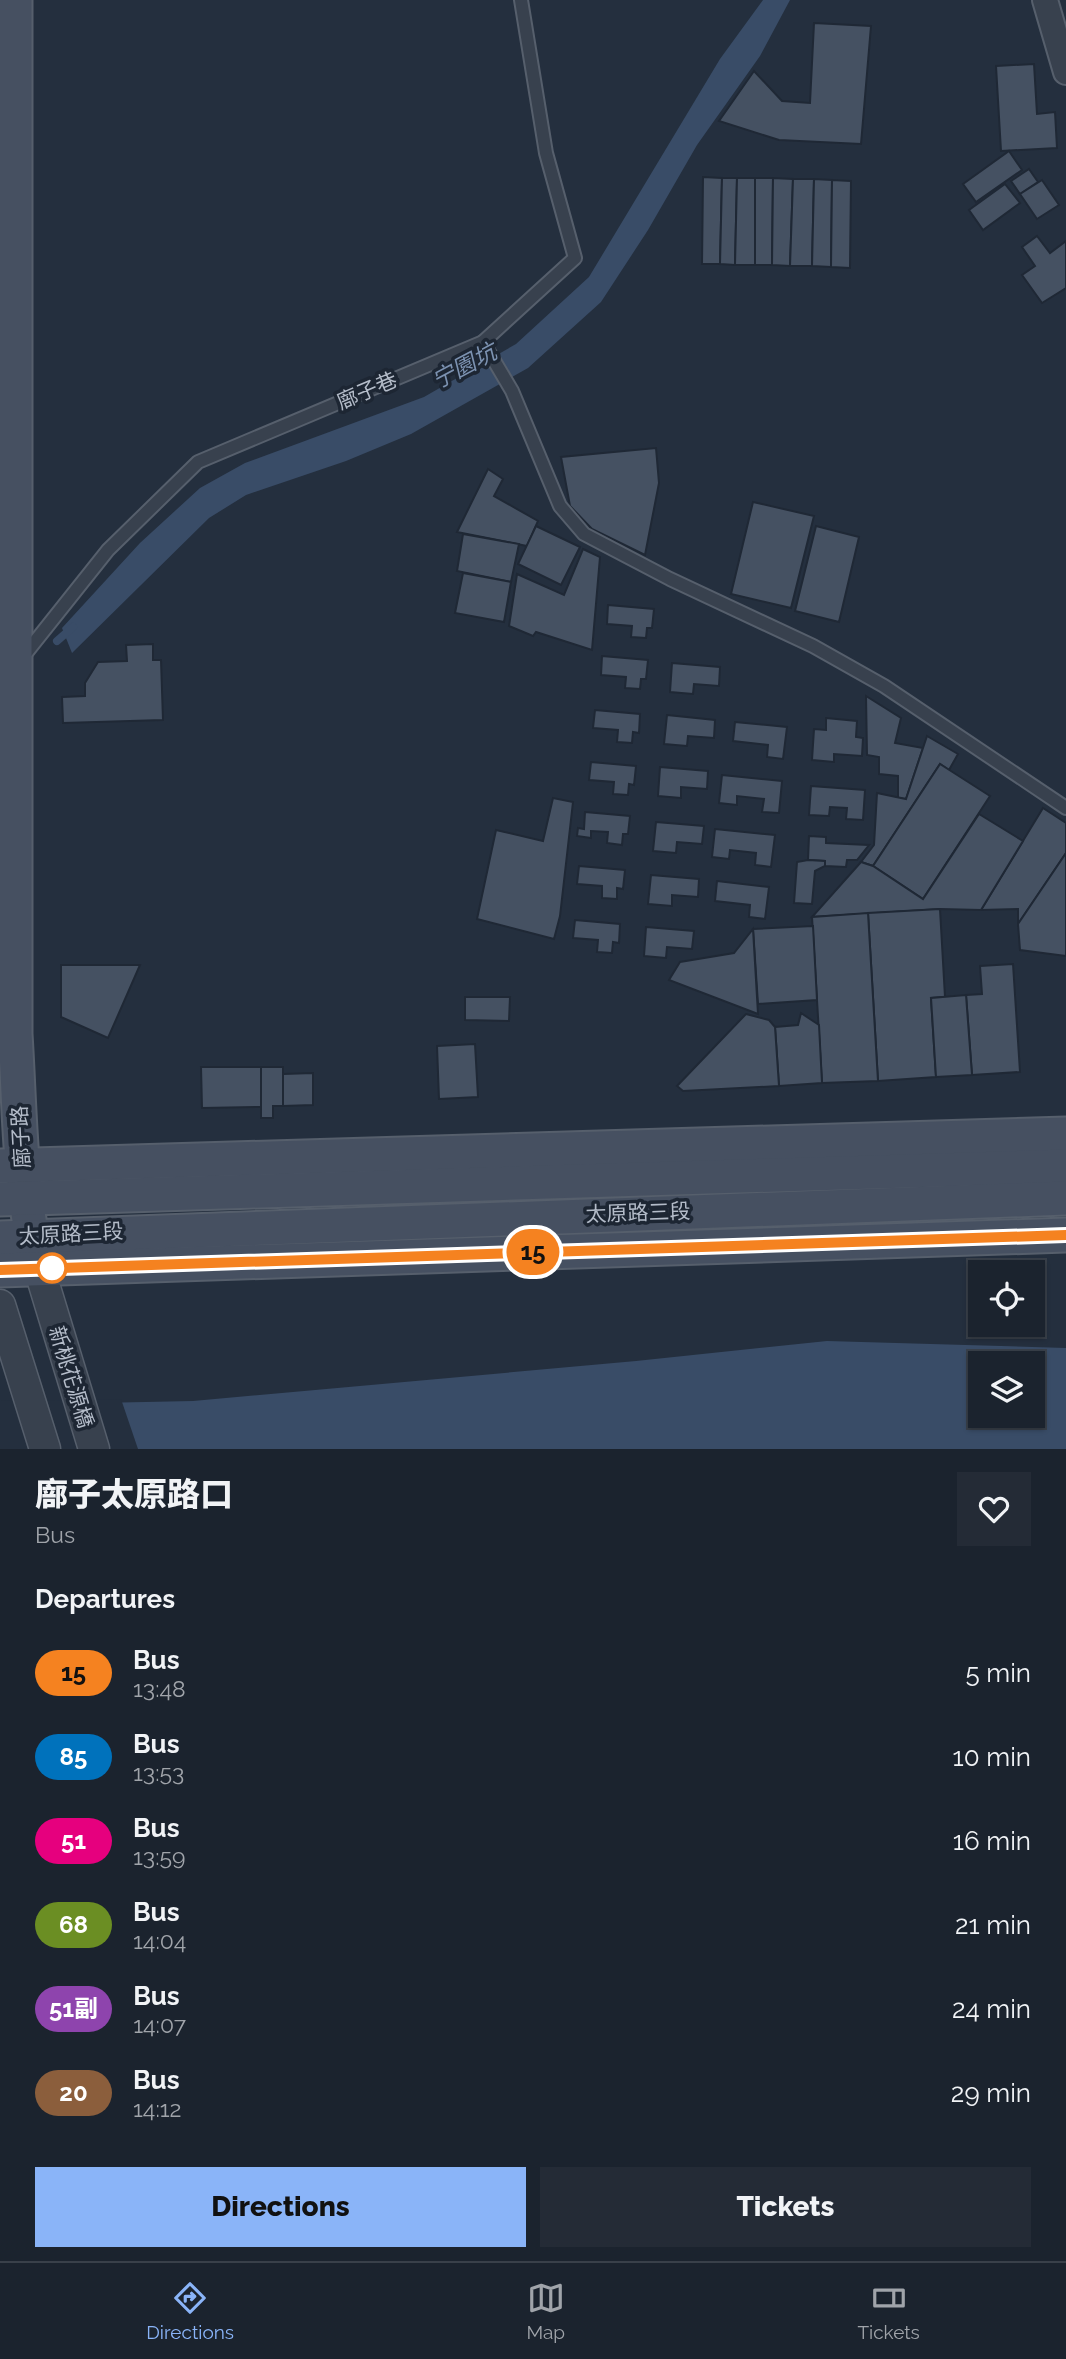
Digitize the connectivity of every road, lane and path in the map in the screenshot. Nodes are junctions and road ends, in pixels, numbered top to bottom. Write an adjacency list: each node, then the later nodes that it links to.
1 (15, 0): 6 (main road, 廍子路)
2 (521, 0): 5 (lane, 廍子巷)
3 (1045, 0): 4 (street)
4 (1066, 72)
5 (486, 348): 6 (lane, 廍子巷); 8 (lane)
6 (8, 665): 7 (main road, 廍子路)
7 (8, 795): 10 (main road, 廍子路)
8 (1066, 808)
9 (1066, 1135): 10 (main road)
10 (11, 1165): 12 (main road, 廍子路)
11 (1066, 1166): 12 (main road, 太原路三段)
12 (13, 1198): 15 (main road, 廍子路)
13 (1066, 1198): 15 (main road, 太原路三段)
14 (1066, 1235): 16 (main road, 太原路三段)
15 (15, 1236): 16 (main road, 廍子路)
16 (39, 1268): 17 (main road, 太原路三段); 18 (street, 廍子路)
17 (0, 1270)
18 (49, 1306): 21 (street, 新桃花源橋)
19 (1, 1309): 20 (street)
20 (46, 1449)
21 (94, 1449)

